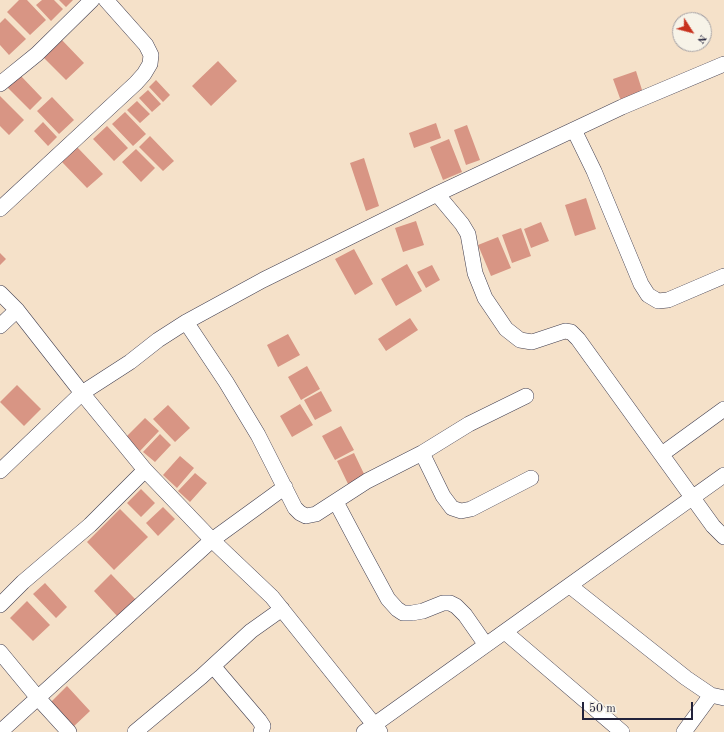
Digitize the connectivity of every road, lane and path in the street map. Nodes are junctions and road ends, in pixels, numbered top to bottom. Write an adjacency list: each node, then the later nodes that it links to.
1 (92, 0): 4 (street)
2 (106, 0): 7 (street)
3 (724, 64): 5 (street)
4 (0, 84)
5 (574, 130): 6 (street); 8 (street)
6 (437, 194): 11 (street); 17 (street)
7 (0, 208)
8 (724, 276)
9 (0, 293): 10 (street)
10 (17, 310): 12 (street); 13 (street)
11 (186, 322): 13 (street); 22 (street)
12 (0, 326)
13 (82, 393): 18 (street); 19 (street)
14 (526, 396): 16 (street)
15 (724, 409): 17 (street)
16 (422, 453): 21 (street); 24 (street)
17 (662, 454): 23 (street)
18 (145, 470): 26 (street); 28 (street)
19 (0, 471)
20 (724, 475): 23 (street)
21 (531, 478)
22 (285, 487): 24 (street); 26 (street)
23 (693, 498): 25 (street); 27 (street)
24 (336, 502): 31 (street)
25 (724, 537)
26 (212, 540): 29 (street); 35 (street)
27 (570, 586): 30 (street); 34 (street)
28 (0, 605)
29 (282, 609): 33 (street); 37 (street)
30 (505, 632): 31 (street); 41 (street)
31 (486, 645): 37 (street)
32 (0, 652): 35 (street)
33 (213, 666): 36 (street); 40 (street)
34 (717, 697): 42 (street)
35 (38, 698): 38 (street); 39 (street)
36 (145, 729)
37 (373, 729)
38 (0, 732)
39 (69, 732)
40 (261, 732)
41 (622, 732)
42 (684, 732)

